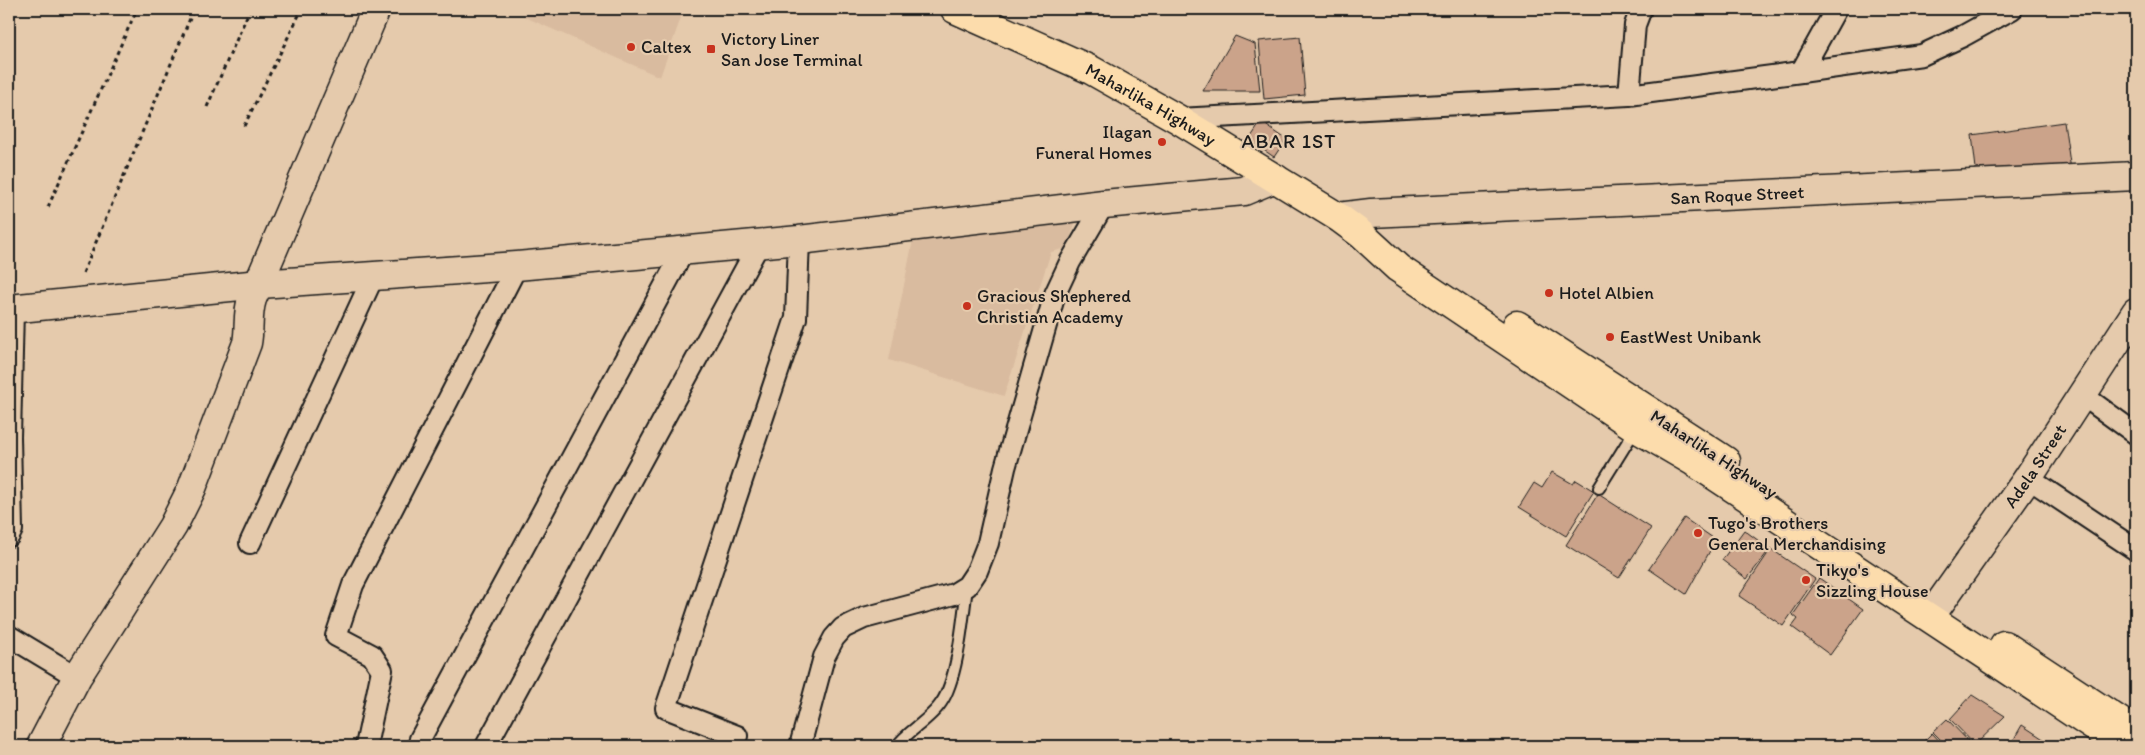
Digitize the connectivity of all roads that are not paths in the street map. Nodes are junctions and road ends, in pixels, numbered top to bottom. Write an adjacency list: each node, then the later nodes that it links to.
1 (376, 9): 18 (street)
2 (955, 9): 8 (highway, Maharlika Highway)
3 (1641, 9): 7 (street)
4 (1836, 9): 6 (street)
5 (2012, 9): 6 (street)
6 (1802, 72): 7 (street)
7 (1628, 95): 8 (street)
8 (1178, 119): 10 (highway, Maharlika Highway)
9 (2136, 176): 12 (street, San Roque Street)
10 (1275, 178): 11 (street); 12 (highway, Maharlika Highway)
11 (1104, 204): 13 (street); 29 (street)
12 (1338, 218): 22 (highway, Maharlika Highway)
13 (800, 240): 14 (street); 38 (street)
14 (759, 244): 15 (street); 37 (street)
15 (684, 252): 16 (street); 33 (street)
16 (517, 266): 17 (street); 36 (street)
17 (374, 275): 18 (street); 27 (street)
18 (260, 284): 19 (street); 32 (street)
19 (11, 309): 26 (street)
20 (2136, 312): 21 (street, Adela Street)
21 (2081, 394): 23 (street); 24 (street, Adela Street)
22 (1642, 419): 25 (lane); 30 (highway, Maharlika Highway)
23 (2136, 434)
24 (2028, 478): 28 (street); 30 (street, Adela Street)
25 (1599, 488)
26 (9, 536)
27 (250, 542)
28 (2136, 550)
29 (967, 586): 39 (street); 40 (lane)
30 (1936, 611): 34 (highway, Maharlika Highway)
31 (9, 636): 32 (street)
32 (77, 678): 35 (street)
33 (420, 738)
34 (2121, 741)
35 (41, 746)
36 (366, 746)
37 (486, 746)
38 (733, 746)
39 (800, 746)
40 (897, 746)

